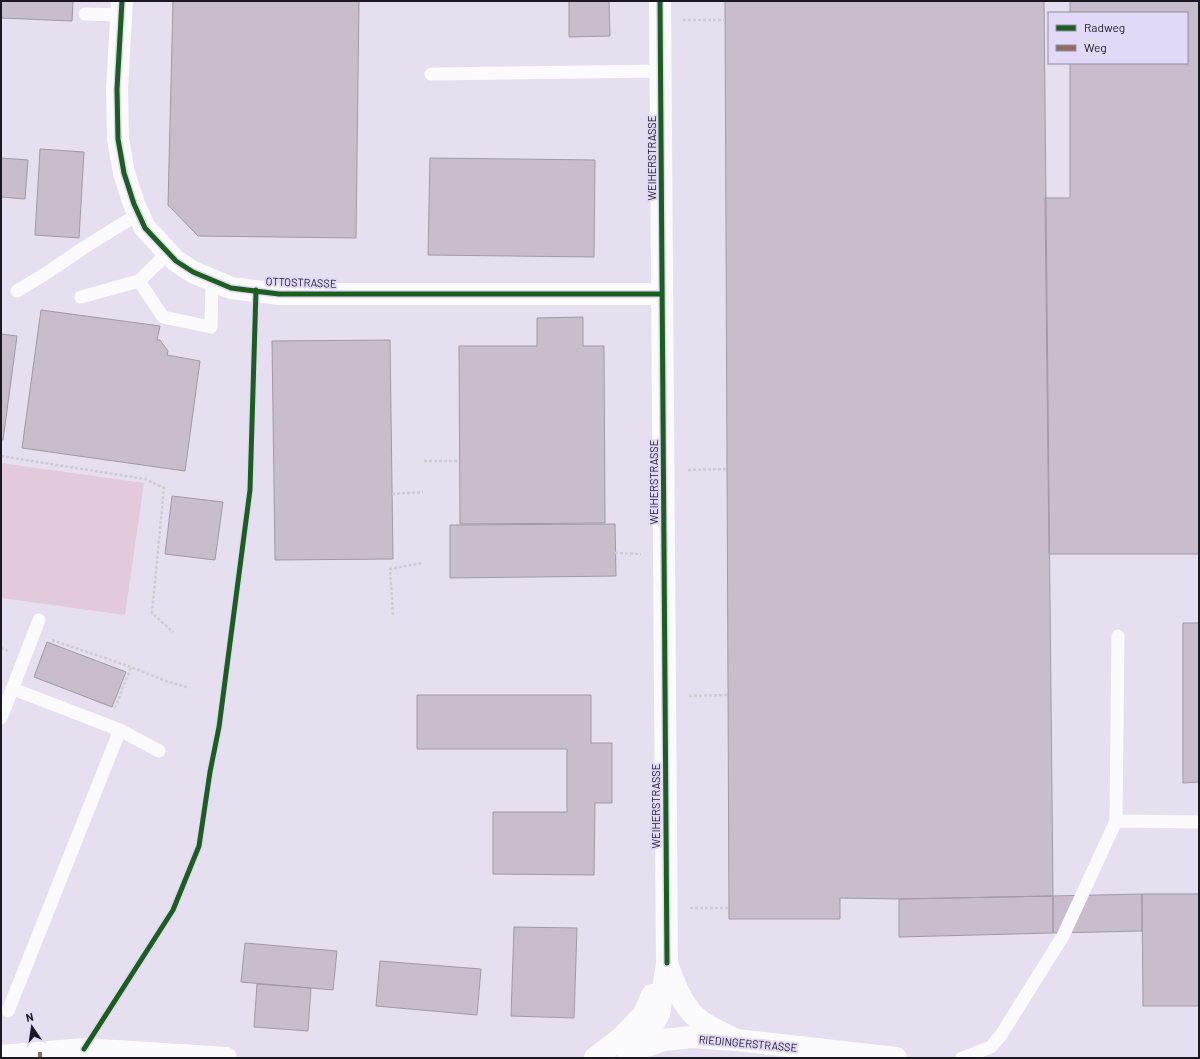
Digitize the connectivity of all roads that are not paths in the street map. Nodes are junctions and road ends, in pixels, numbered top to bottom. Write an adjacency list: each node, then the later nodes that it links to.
1 (122, 8): 3 (lane); 6 (street, OTTOSTRASSE)
2 (660, 10): 4 (street, WEIHERSTRASSE)
3 (85, 14)
4 (660, 71): 5 (lane); 11 (street, WEIHERSTRASSE)
5 (431, 74)
6 (138, 214): 7 (street, OTTOSTRASSE); 10 (lane)
7 (168, 254): 8 (street, OTTOSTRASSE); 9 (lane)
8 (212, 280): 9 (lane); 11 (street, OTTOSTRASSE)
9 (139, 281): 12 (lane)
10 (17, 291)
11 (662, 294): 21 (street, WEIHERSTRASSE)
12 (81, 297)
13 (40, 620): 15 (lane)
14 (1118, 636): 19 (lane)
15 (13, 689): 16 (lane); 17 (lane)
16 (1, 718)
17 (114, 728): 18 (lane); 22 (lane)
18 (159, 750)
19 (1116, 821): 20 (lane); 25 (lane)
20 (1199, 822)
21 (667, 963): 23 (street); 24 (street); 28 (street)
22 (8, 1011)
23 (736, 1040): 24 (street, RIEDINGERSTRASSE); 29 (street, RIEDINGERSTRASSE)
24 (634, 1053)
25 (991, 1053): 30 (lane)
26 (1, 1056): 27 (street)
27 (226, 1058)
28 (595, 1058)
29 (896, 1058)
30 (962, 1058)

